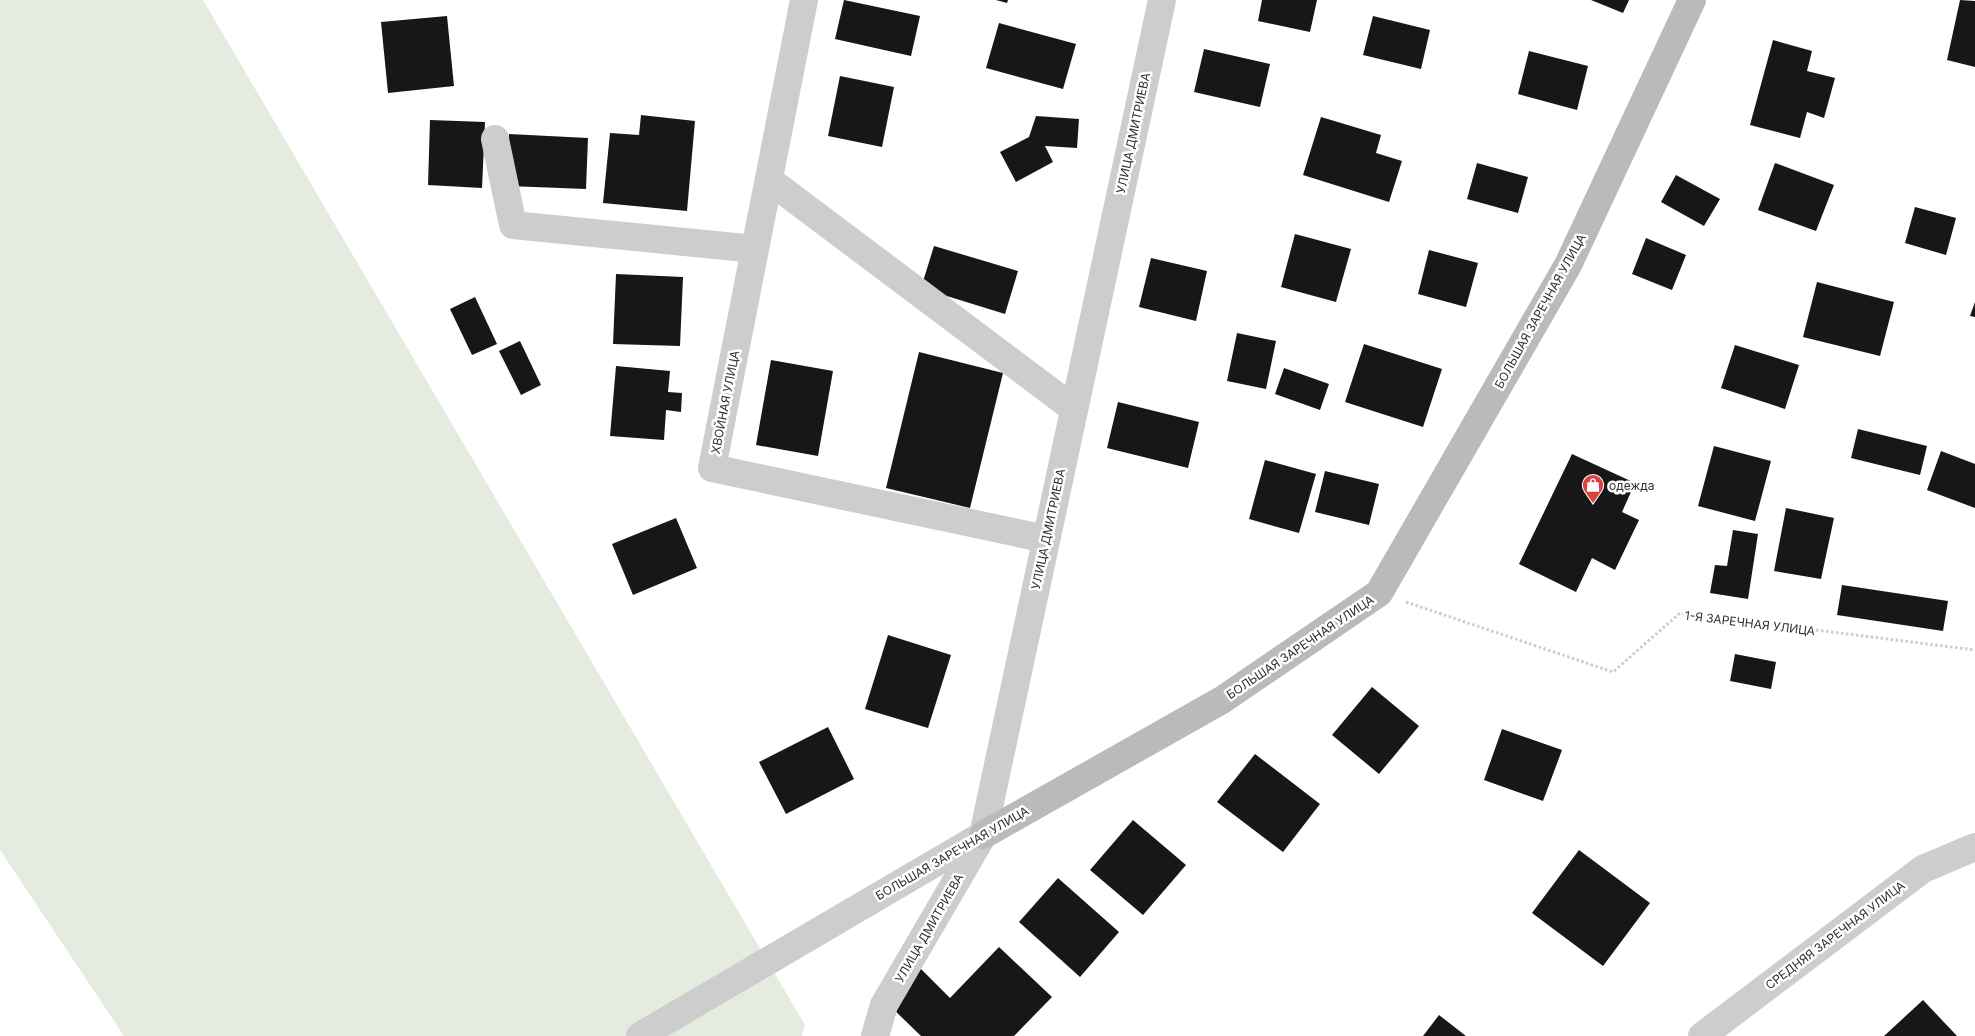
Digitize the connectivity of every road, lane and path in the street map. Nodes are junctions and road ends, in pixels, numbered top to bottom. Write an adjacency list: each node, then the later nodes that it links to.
1 (804, 0): 5 (street, ХВОЙНАЯ УЛИЦА)
2 (1162, 0): 7 (street, УЛИЦА ДМИТРИЕВА)
3 (1692, 0): 9 (street, БОЛЬШАЯ ЗАРЕЧНАЯ УЛИЦА)
4 (495, 140): 6 (street)
5 (769, 180): 6 (street, ХВОЙНАЯ УЛИЦА); 7 (street)
6 (755, 249): 8 (street, ХВОЙНАЯ УЛИЦА)
7 (1074, 409): 8 (street, УЛИЦА ДМИТРИЕВА)
8 (1046, 539): 11 (street, УЛИЦА ДМИТРИЕВА)
9 (1379, 593): 10 (path, 1-Я ЗАРЕЧНАЯ УЛИЦА); 11 (street, БОЛЬШАЯ ЗАРЕЧНАЯ УЛИЦА)
10 (1975, 650)
11 (983, 835): 13 (street, БОЛЬШАЯ ЗАРЕЧНАЯ УЛИЦА); 14 (street, УЛИЦА ДМИТРИЕВА)
12 (1975, 847): 15 (street, СРЕДНЯЯ ЗАРЕЧНАЯ УЛИЦА)
13 (640, 1036)
14 (875, 1036)
15 (1702, 1036)

